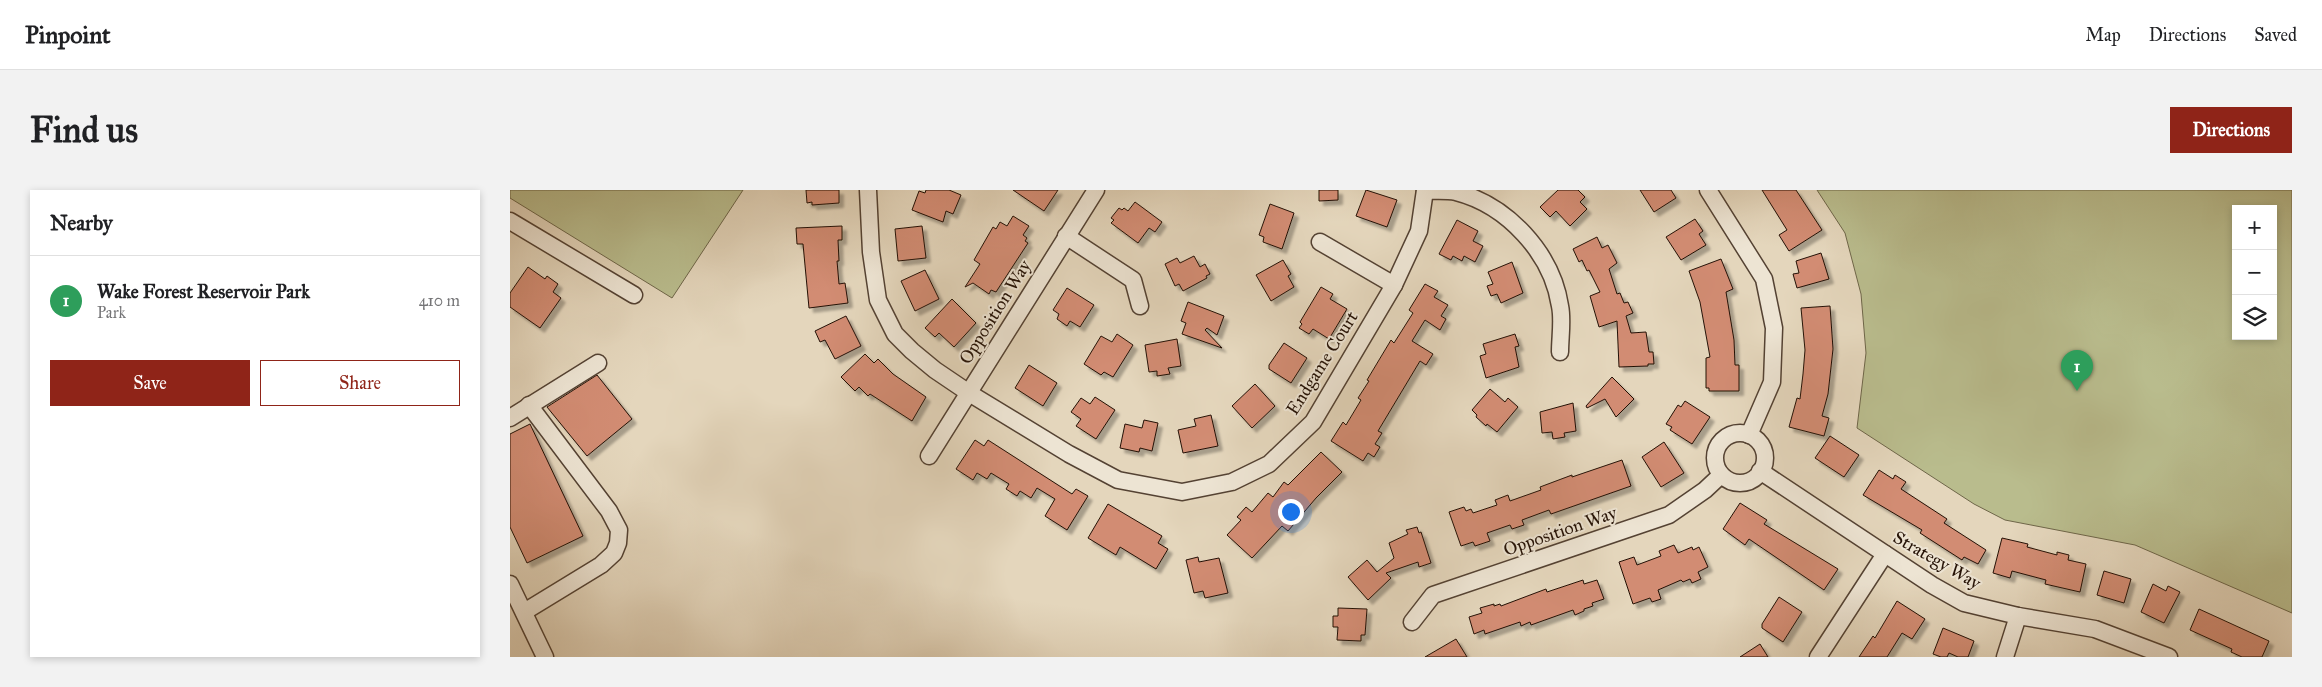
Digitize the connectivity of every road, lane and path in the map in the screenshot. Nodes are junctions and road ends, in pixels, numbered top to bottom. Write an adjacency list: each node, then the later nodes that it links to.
1 (868, 190): 13 (street, Endgame Court)
2 (1096, 190): 6 (street, Opposition Way)
3 (1425, 190): 8 (street, Endgame Court); 11 (street)
4 (1708, 190): 16 (street)
5 (510, 221): 9 (street)
6 (1066, 236): 10 (street); 13 (street, Opposition Way)
7 (1320, 242): 8 (street)
8 (1394, 285): 13 (street, Endgame Court)
9 (634, 295)
10 (1140, 306)
11 (1560, 352)
12 (598, 363): 14 (street)
13 (969, 393): 17 (street, Opposition Way)
14 (529, 405): 15 (street); 22 (street)
15 (510, 418)
16 (1749, 435): 18 (street); 19 (street)
17 (930, 456)
18 (1760, 471): 19 (street); 20 (street, Strategy Way)
19 (1721, 475): 24 (street, Opposition Way)
20 (1885, 554): 23 (street, Strategy Way); 26 (street)
21 (510, 584): 22 (street)
22 (524, 612): 25 (street)
23 (2018, 616): 27 (street); 28 (street, Strategy Way)
24 (1412, 622)
25 (545, 657)
26 (1818, 657)
27 (2005, 657)
28 (2169, 657)

